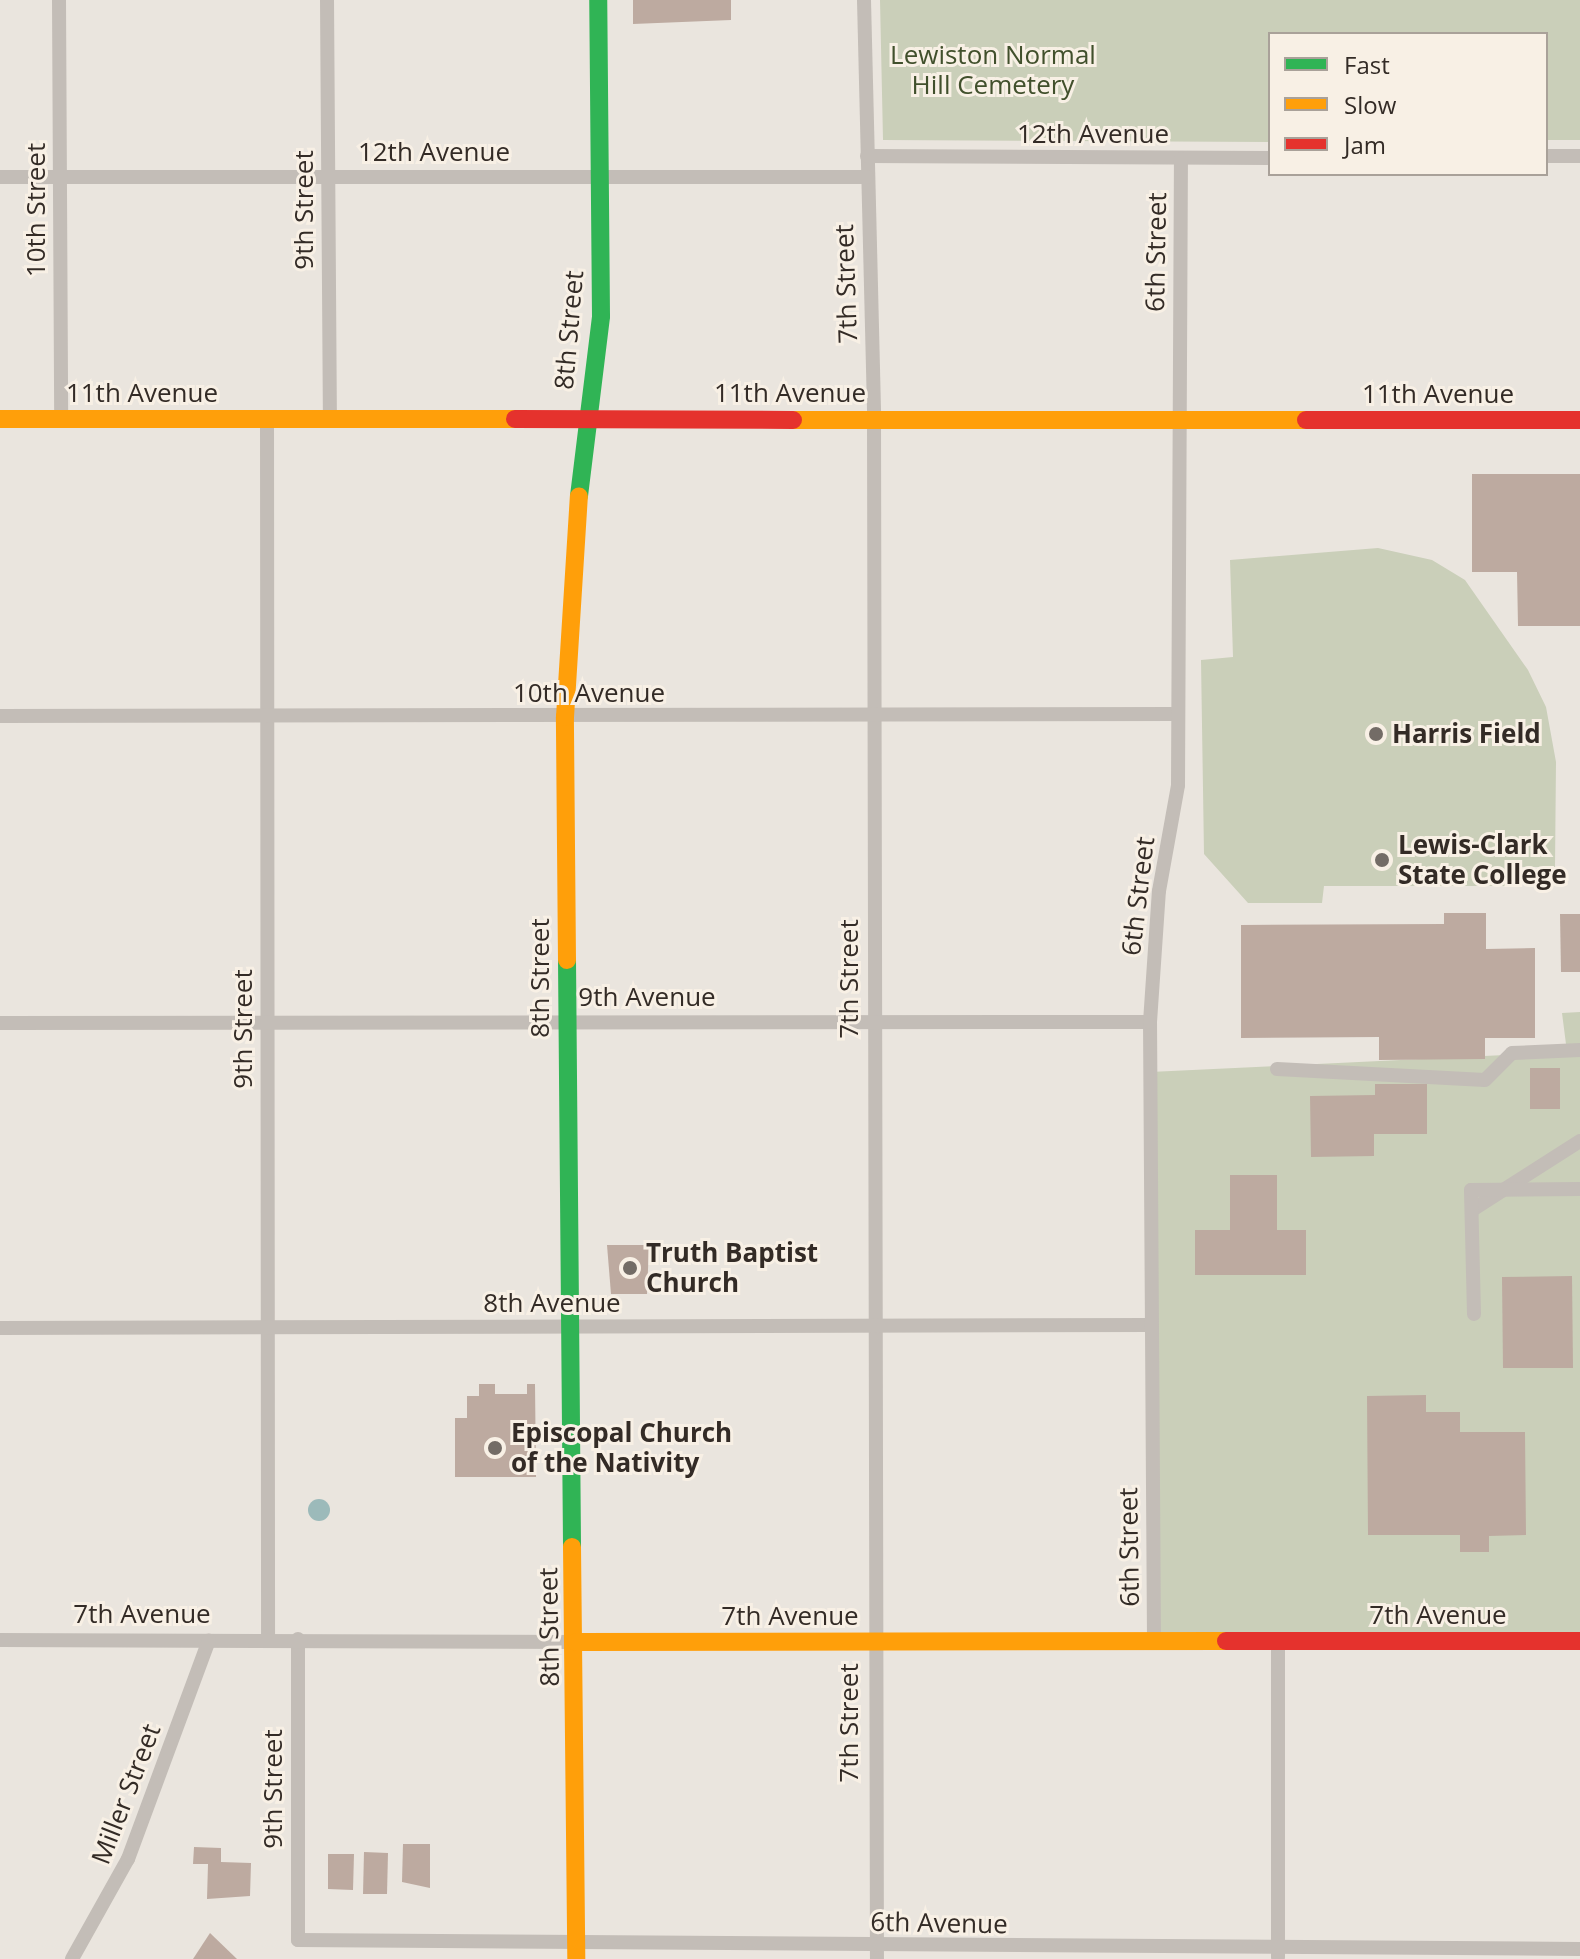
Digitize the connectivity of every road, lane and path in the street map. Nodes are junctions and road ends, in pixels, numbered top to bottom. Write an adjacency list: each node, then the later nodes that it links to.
1 (59, 0): 12 (street, 10th Street)
2 (327, 0): 10 (street, 9th Street)
3 (598, 0): 13 (main road, 8th Street)
4 (864, 0): 5 (street, 7th Street)
5 (867, 156): 9 (street, 12th Avenue); 14 (street, 7th Street)
6 (1548, 156): 7 (street)
7 (1580, 156)
8 (1268, 158): 9 (street, 12th Avenue)
9 (1181, 159): 21 (street, 6th Street)
10 (328, 176): 12 (street, 12th Avenue); 13 (street, 12th Avenue); 18 (street, 9th Street)
11 (0, 177): 12 (street, 12th Avenue)
12 (60, 177): 16 (street, 10th Street)
13 (600, 177): 14 (street, 12th Avenue); 19 (main road, 8th Street)
14 (867, 177): 20 (street, 7th Street)
15 (0, 419): 16 (main road, 11th Avenue)
16 (61, 419): 17 (main road, 11th Avenue)
17 (267, 419): 18 (main road, 11th Avenue); 25 (street, 9th Street)
18 (330, 419): 19 (main road, 11th Avenue)
19 (584, 419): 20 (main road, 11th Avenue); 26 (main road, 8th Street)
20 (874, 419): 21 (main road, 11th Avenue); 27 (street, 7th Street)
21 (1175, 420): 22 (main road, 11th Avenue); 23 (street, 6th Street)
22 (1580, 420)
23 (1178, 714): 27 (street, 10th Avenue); 30 (street, 6th Street)
24 (0, 716): 25 (street, 10th Avenue)
25 (265, 717): 26 (street, 10th Avenue); 32 (street, 9th Street)
26 (565, 717): 27 (street, 10th Avenue); 29 (main road, 8th Street)
27 (874, 717): 28 (street, 7th Street)
28 (874, 1020): 29 (street, 9th Avenue); 30 (street, 9th Avenue); 41 (street, 7th Street)
29 (566, 1022): 32 (street, 9th Avenue); 40 (main road, 8th Street)
30 (1150, 1022): 39 (street, 6th Street)
31 (0, 1023): 32 (street, 9th Avenue)
32 (267, 1023): 43 (street, 9th Street)
33 (1580, 1050): 34 (street)
34 (1277, 1069)
35 (1580, 1141): 37 (street)
36 (1580, 1189): 37 (street)
37 (1504, 1190): 38 (street)
38 (1474, 1314)
39 (1151, 1325): 41 (street, 8th Avenue); 48 (street, 6th Street)
40 (571, 1326): 41 (street, 8th Avenue); 43 (street, 8th Avenue); 51 (main road, 8th Street)
41 (871, 1326): 52 (street, 7th Street)
42 (0, 1328): 43 (street, 8th Avenue)
43 (266, 1329): 44 (street, 9th Street)
44 (268, 1639): 45 (street, 7th Avenue); 47 (street, 7th Avenue)
45 (298, 1639): 51 (street, 7th Avenue); 53 (street, 9th Street)
46 (0, 1640): 47 (street, 7th Avenue)
47 (209, 1640): 58 (street, Miller Street)
48 (1154, 1640): 49 (main road, 7th Avenue); 52 (main road, 7th Avenue)
49 (1278, 1641): 50 (main road, 7th Avenue); 57 (street)
50 (1580, 1641)
51 (576, 1642): 52 (main road, 7th Avenue); 55 (main road, 8th Street)
52 (873, 1642): 56 (street, 7th Street)
53 (298, 1940): 55 (street, 6th Avenue)
54 (1580, 1949): 57 (street, 6th Avenue)
55 (576, 1952): 56 (street, 6th Avenue)
56 (877, 1953): 57 (street, 6th Avenue)
57 (1278, 1955)
58 (72, 1959)

